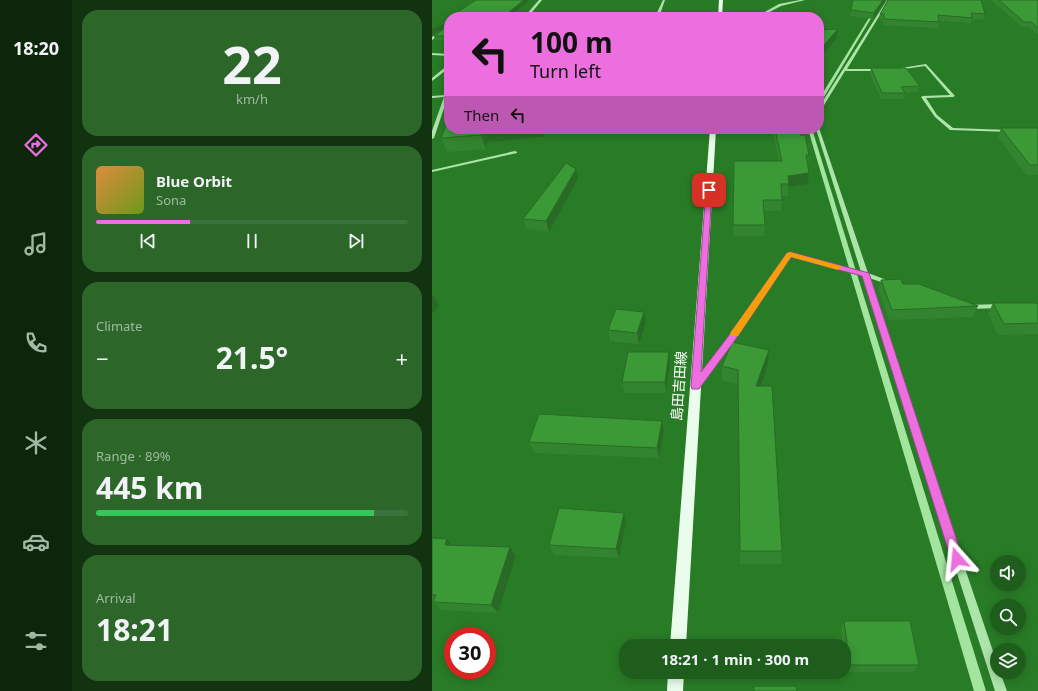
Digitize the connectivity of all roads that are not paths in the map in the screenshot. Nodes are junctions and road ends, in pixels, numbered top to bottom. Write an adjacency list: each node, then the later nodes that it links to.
1 (541, 0): 6 (street)
2 (664, 0): 7 (street)
3 (721, 0): 8 (main road)
4 (804, 0): 9 (street)
5 (888, 0): 15 (street)
6 (530, 12)
7 (659, 12)
8 (720, 12)
9 (767, 12)
10 (444, 31): 11 (street)
11 (432, 39)
12 (432, 54): 13 (street)
13 (444, 54)
14 (444, 70): 18 (street)
15 (844, 70): 16 (street); 22 (street)
16 (886, 70)
17 (893, 70): 23 (street)
18 (432, 80)
19 (444, 96): 20 (street)
20 (432, 97)
21 (444, 102): 26 (street)
22 (824, 102)
23 (1015, 132)
24 (713, 134): 33 (main road, 島田吉田線)
25 (820, 134): 29 (street)
26 (432, 138)
27 (515, 152): 28 (street)
28 (432, 171)
29 (866, 275): 30 (street); 33 (street); 37 (street)
30 (895, 285)
31 (1004, 306): 32 (street)
32 (961, 307)
33 (695, 386): 34 (main road, 島田吉田線)
34 (678, 639)
35 (676, 679): 36 (main road)
36 (675, 691)
37 (1001, 691)

